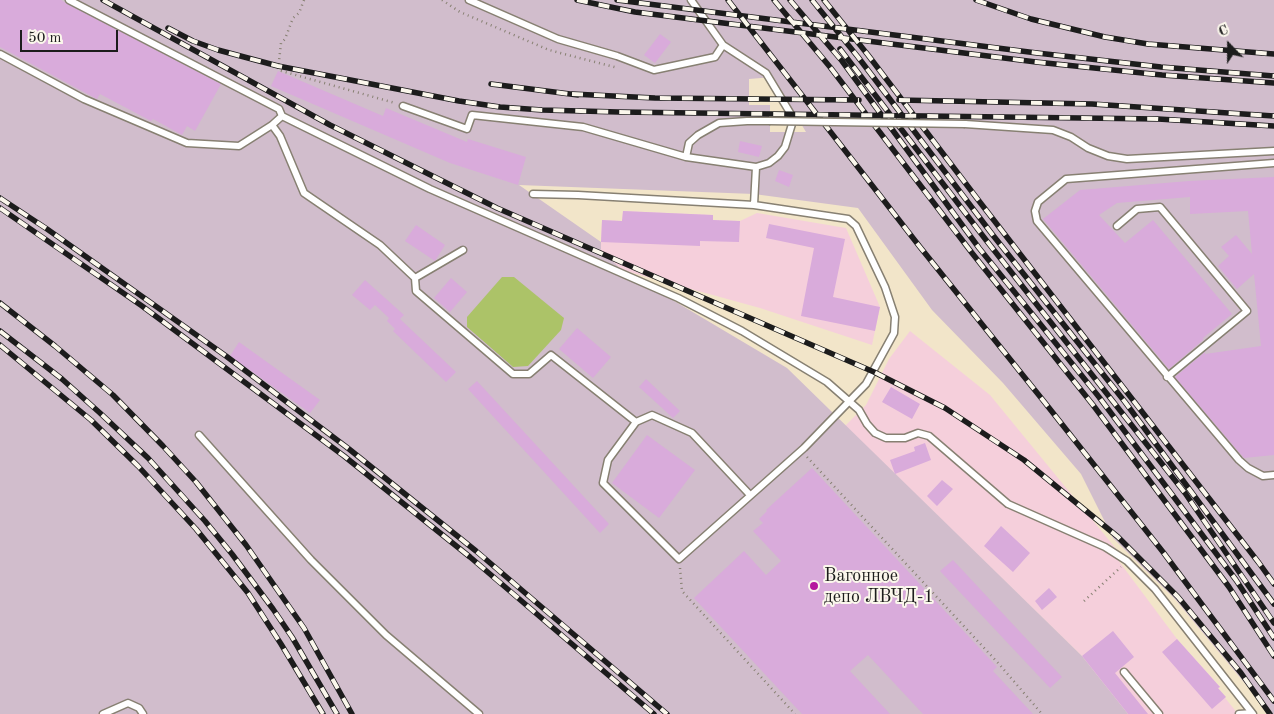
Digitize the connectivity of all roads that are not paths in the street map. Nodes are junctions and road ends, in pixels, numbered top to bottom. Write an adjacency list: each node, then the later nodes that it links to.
1 (70, 0): 7 (lane)
2 (469, 0): 4 (lane)
3 (691, 0): 4 (lane)
4 (723, 45): 12 (lane)
5 (0, 54): 8 (lane)
6 (403, 106): 10 (lane)
7 (282, 116): 8 (lane); 19 (lane)
8 (272, 125): 17 (lane)
9 (1274, 151): 10 (lane, bridge)
10 (686, 157): 12 (lane)
11 (1274, 163): 18 (lane)
12 (756, 167): 14 (lane)
13 (533, 194): 14 (lane)
14 (754, 205): 19 (lane)
15 (1117, 226): 18 (lane)
16 (463, 250): 17 (lane)
17 (415, 278): 20 (lane)
18 (1167, 377): 22 (lane)
19 (849, 402): 23 (lane); 25 (lane)
20 (636, 422): 23 (lane); 23 (lane)
21 (199, 435): 28 (lane)
22 (1274, 475)
23 (750, 495)
24 (1124, 672): 29 (lane)
25 (1252, 713): 30 (lane)
26 (103, 714): 27 (lane)
27 (143, 714)
28 (479, 714)
29 (1159, 714)
30 (1239, 714)

